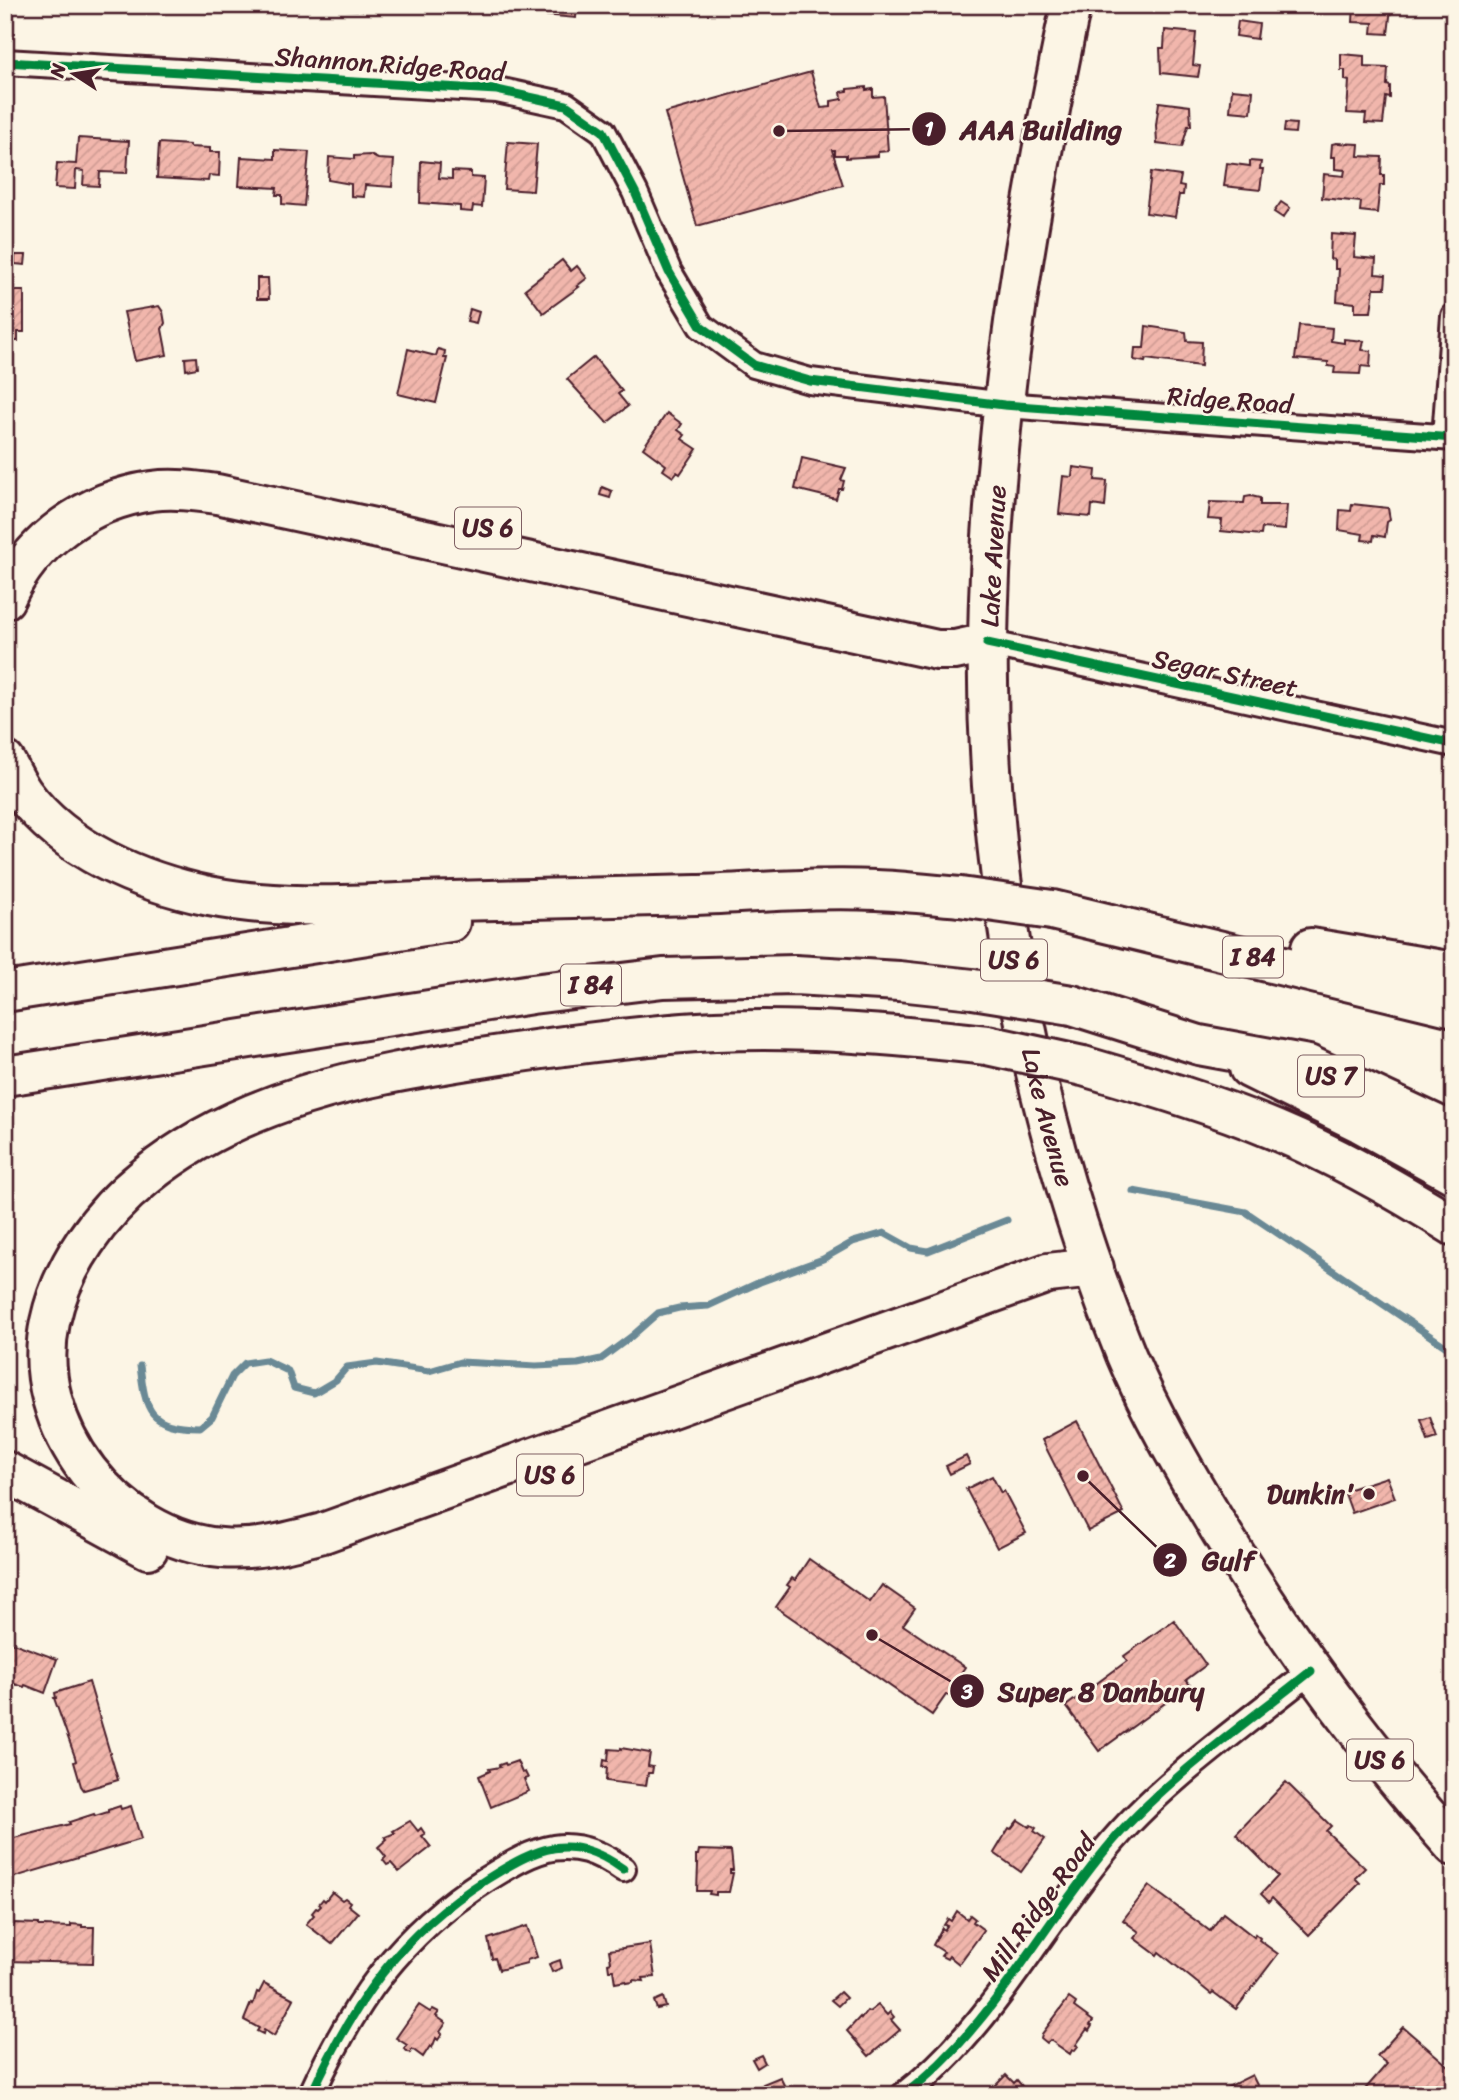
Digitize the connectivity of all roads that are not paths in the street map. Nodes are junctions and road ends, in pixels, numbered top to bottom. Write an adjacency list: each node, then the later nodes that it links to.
1 (1071, 5): 4 (main road, Lake Avenue)
2 (5, 62): 4 (street, Shannon Ridge Road)
3 (1454, 316): 5 (street)
4 (1004, 405): 5 (street, Ridge Road); 8 (main road, Lake Avenue)
5 (1449, 438)
6 (5, 546): 8 (main road, US 6)
7 (5, 599): 8 (main road)
8 (988, 643): 9 (street, Segar Street); 21 (main road, Lake Avenue / US 6)
9 (1454, 744)
10 (5, 761): 11 (main road)
11 (699, 895): 12 (main road, I 84, bridge); 14 (main road, I 84)
12 (1052, 909): 13 (main road); 15 (main road, I 84)
13 (1454, 972)
14 (5, 992)
15 (1454, 1007)
16 (1199, 1045): 17 (main road, I 84, bridge); 18 (main road, US 7); 19 (main road, I 84)
17 (5, 1076)
18 (1454, 1133)
19 (1454, 1174)
20 (1454, 1226): 21 (main road, bridge)
21 (1094, 1268): 22 (main road, US 6); 23 (main road, US 6)
22 (5, 1471)
23 (1311, 1671): 24 (main road, US 6); 27 (street, Mill Ridge Road)
24 (1454, 1846)
25 (623, 1869): 26 (street)
26 (311, 2095)
27 (904, 2095)

